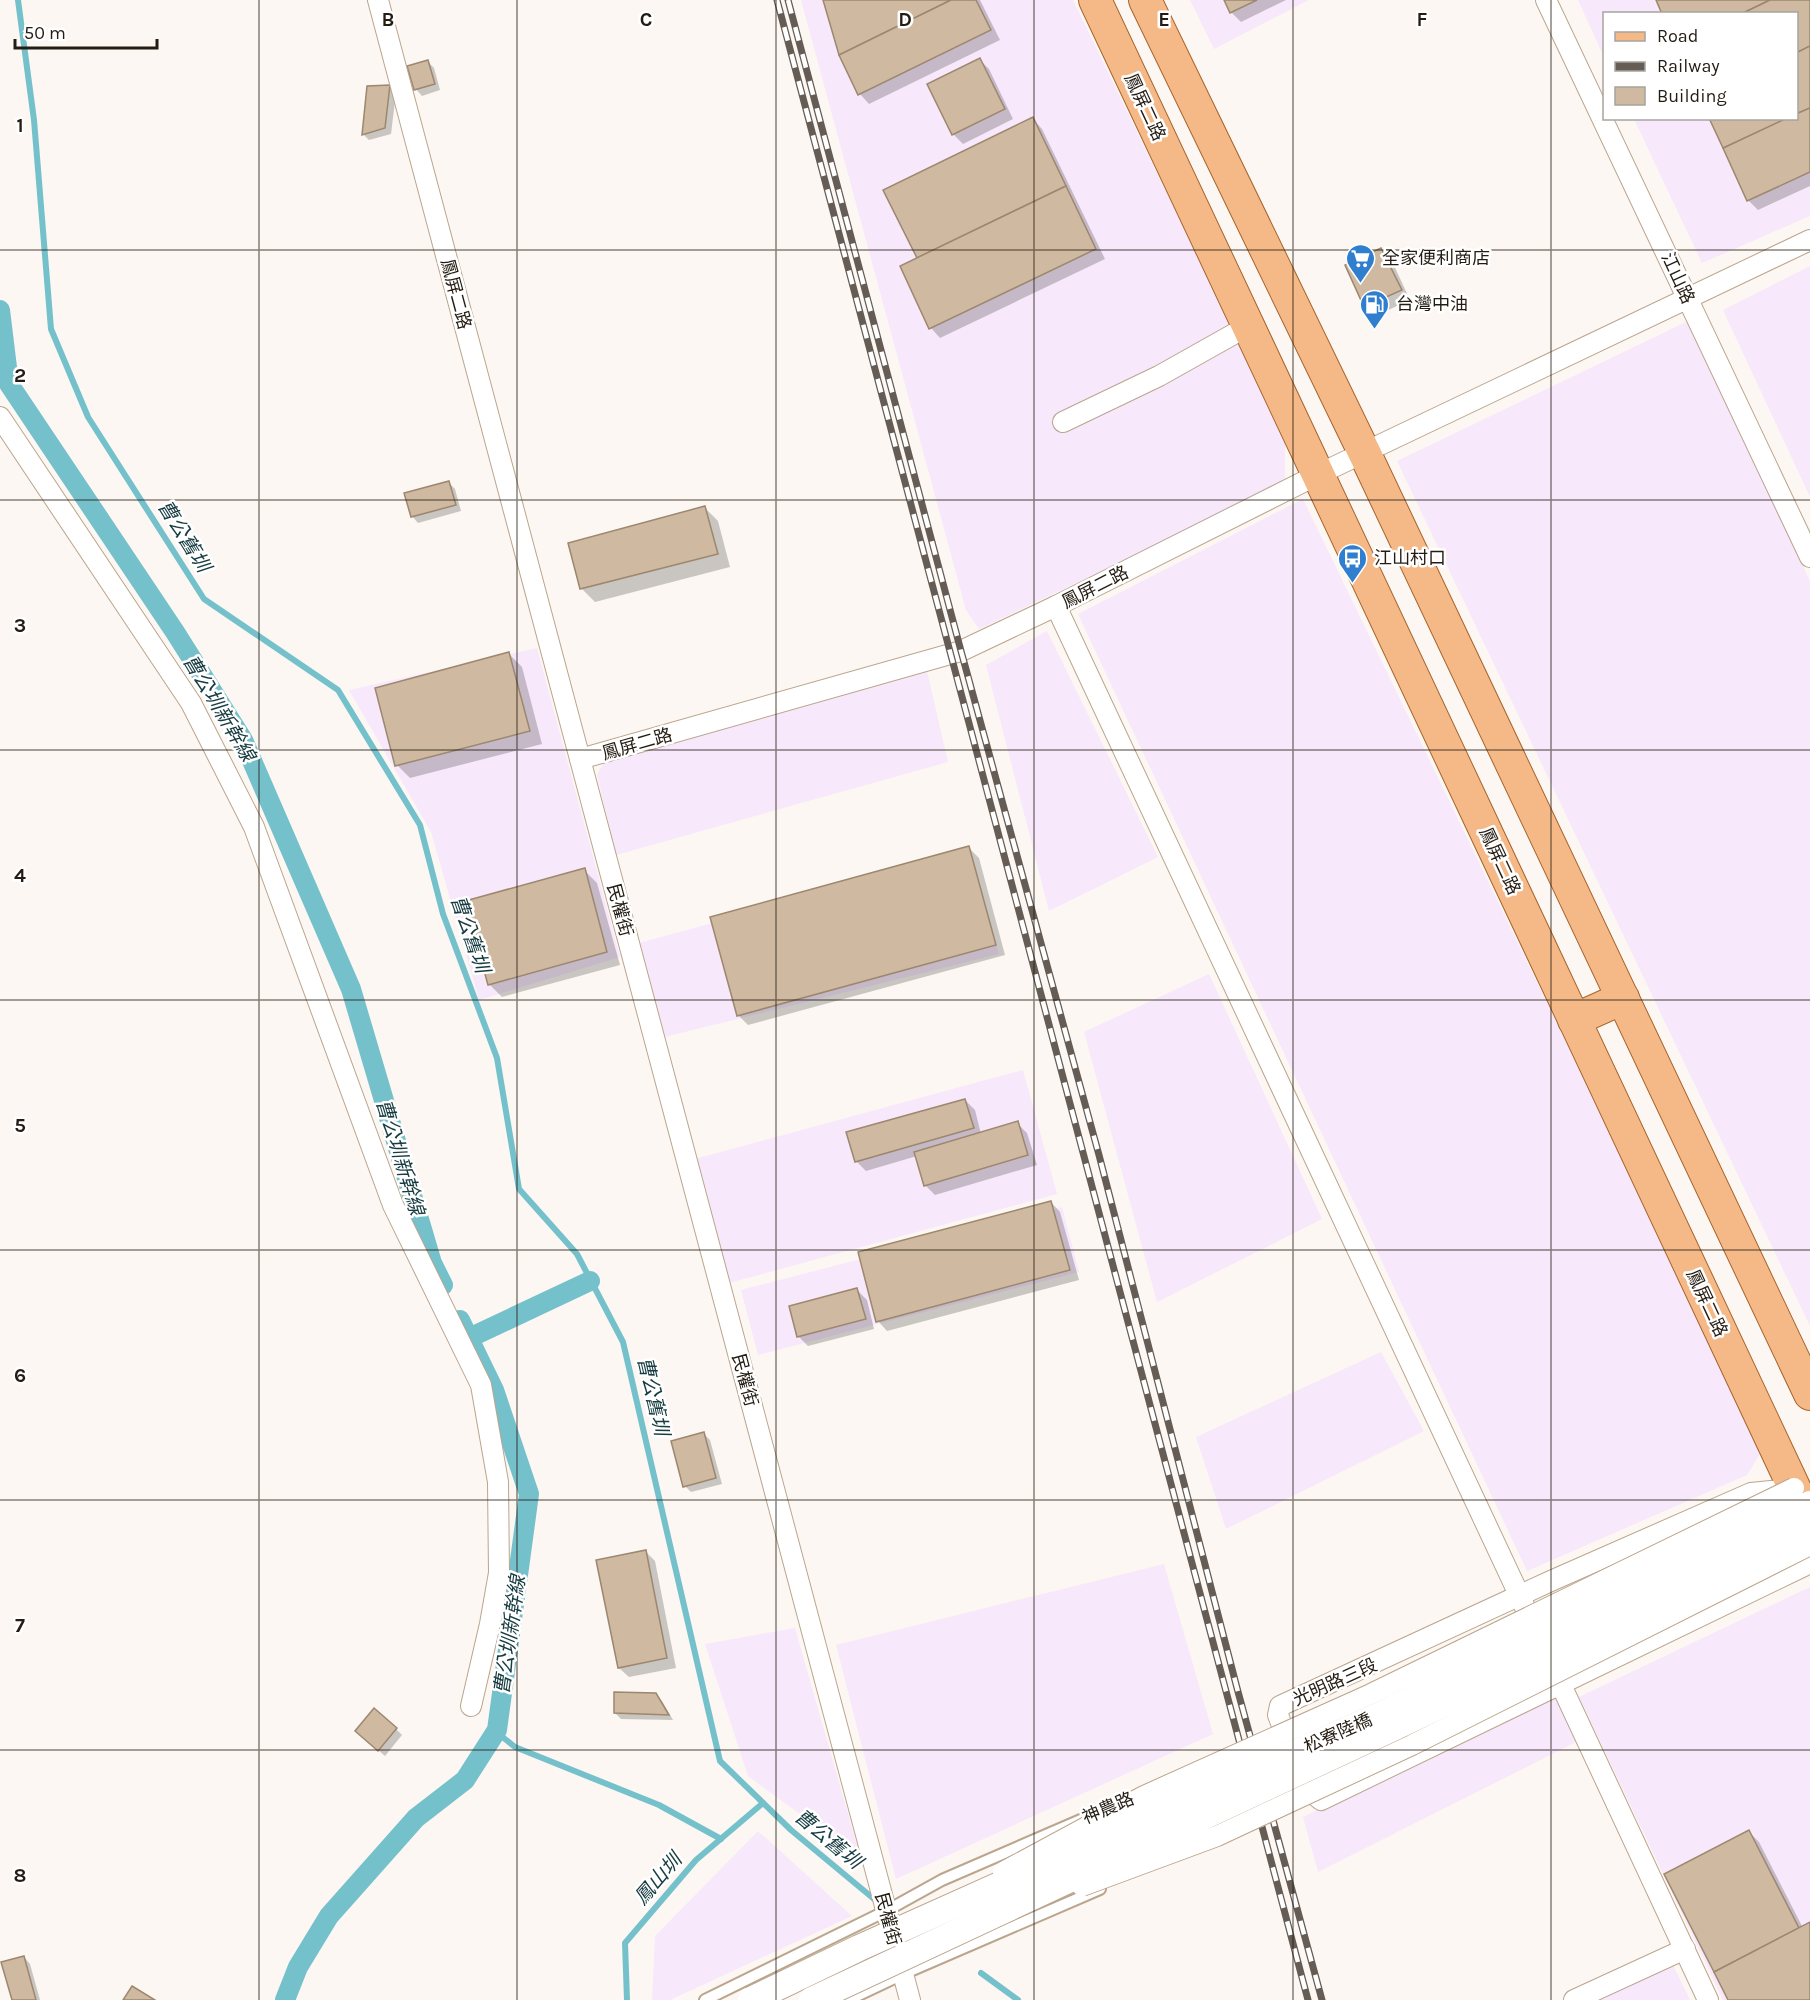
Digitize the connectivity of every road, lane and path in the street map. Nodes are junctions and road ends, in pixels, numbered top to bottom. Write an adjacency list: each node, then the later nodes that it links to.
1 (378, 0): 14 (street, 鳳屏二路)
2 (1095, 0): 7 (main road, 鳳屏二路)
3 (1145, 0): 10 (main road)
4 (1546, 0): 6 (street, 江山路)
5 (1810, 240): 6 (street, 鳳屏二路)
6 (1687, 298): 10 (street, 鳳屏二路); 12 (street, 江山路)
7 (1248, 326): 9 (street); 11 (main road, 鳳屏二路)
8 (0, 417): 25 (street)
9 (1063, 422)
10 (1365, 454): 11 (street, 鳳屏二路); 15 (main road)
11 (1319, 474): 13 (street, 鳳屏二路); 16 (main road, 鳳屏二路)
12 (1810, 556)
13 (1056, 606): 14 (street, 鳳屏二路); 23 (street)
14 (580, 759): 26 (street, 民權街)
15 (1623, 998): 16 (main road); 17 (main road)
16 (1574, 1020): 18 (main road, 鳳屏二路)
17 (1810, 1394)
18 (1802, 1496): 19 (main road, 鳳屏二路); 23 (street, 光明路三段); 31 (street, 松寮陸橋, bridge)
19 (1810, 1522)
20 (1810, 1529): 28 (street, 松寮陸橋, bridge)
21 (1810, 1545): 28 (street, 松寮陸橋, bridge)
22 (1810, 1556): 24 (street, 光明路三段)
23 (1520, 1596): 24 (street); 24 (street, 光明路三段)
24 (1561, 1684): 27 (street)
25 (471, 1706)
26 (886, 1911): 29 (street, 民權街); 29 (lane, 神農路); 30 (lane, 神農路)
27 (1685, 1949): 35 (street); 36 (street)
28 (868, 1973): 32 (street, 松寮陸橋, bridge)
29 (903, 1974): 33 (lane, 神農路); 34 (street, 民權街)
30 (705, 2000)
31 (751, 2000)
32 (812, 2000)
33 (848, 2000)
34 (910, 2000)
35 (1575, 2000)
36 (1708, 2000)

